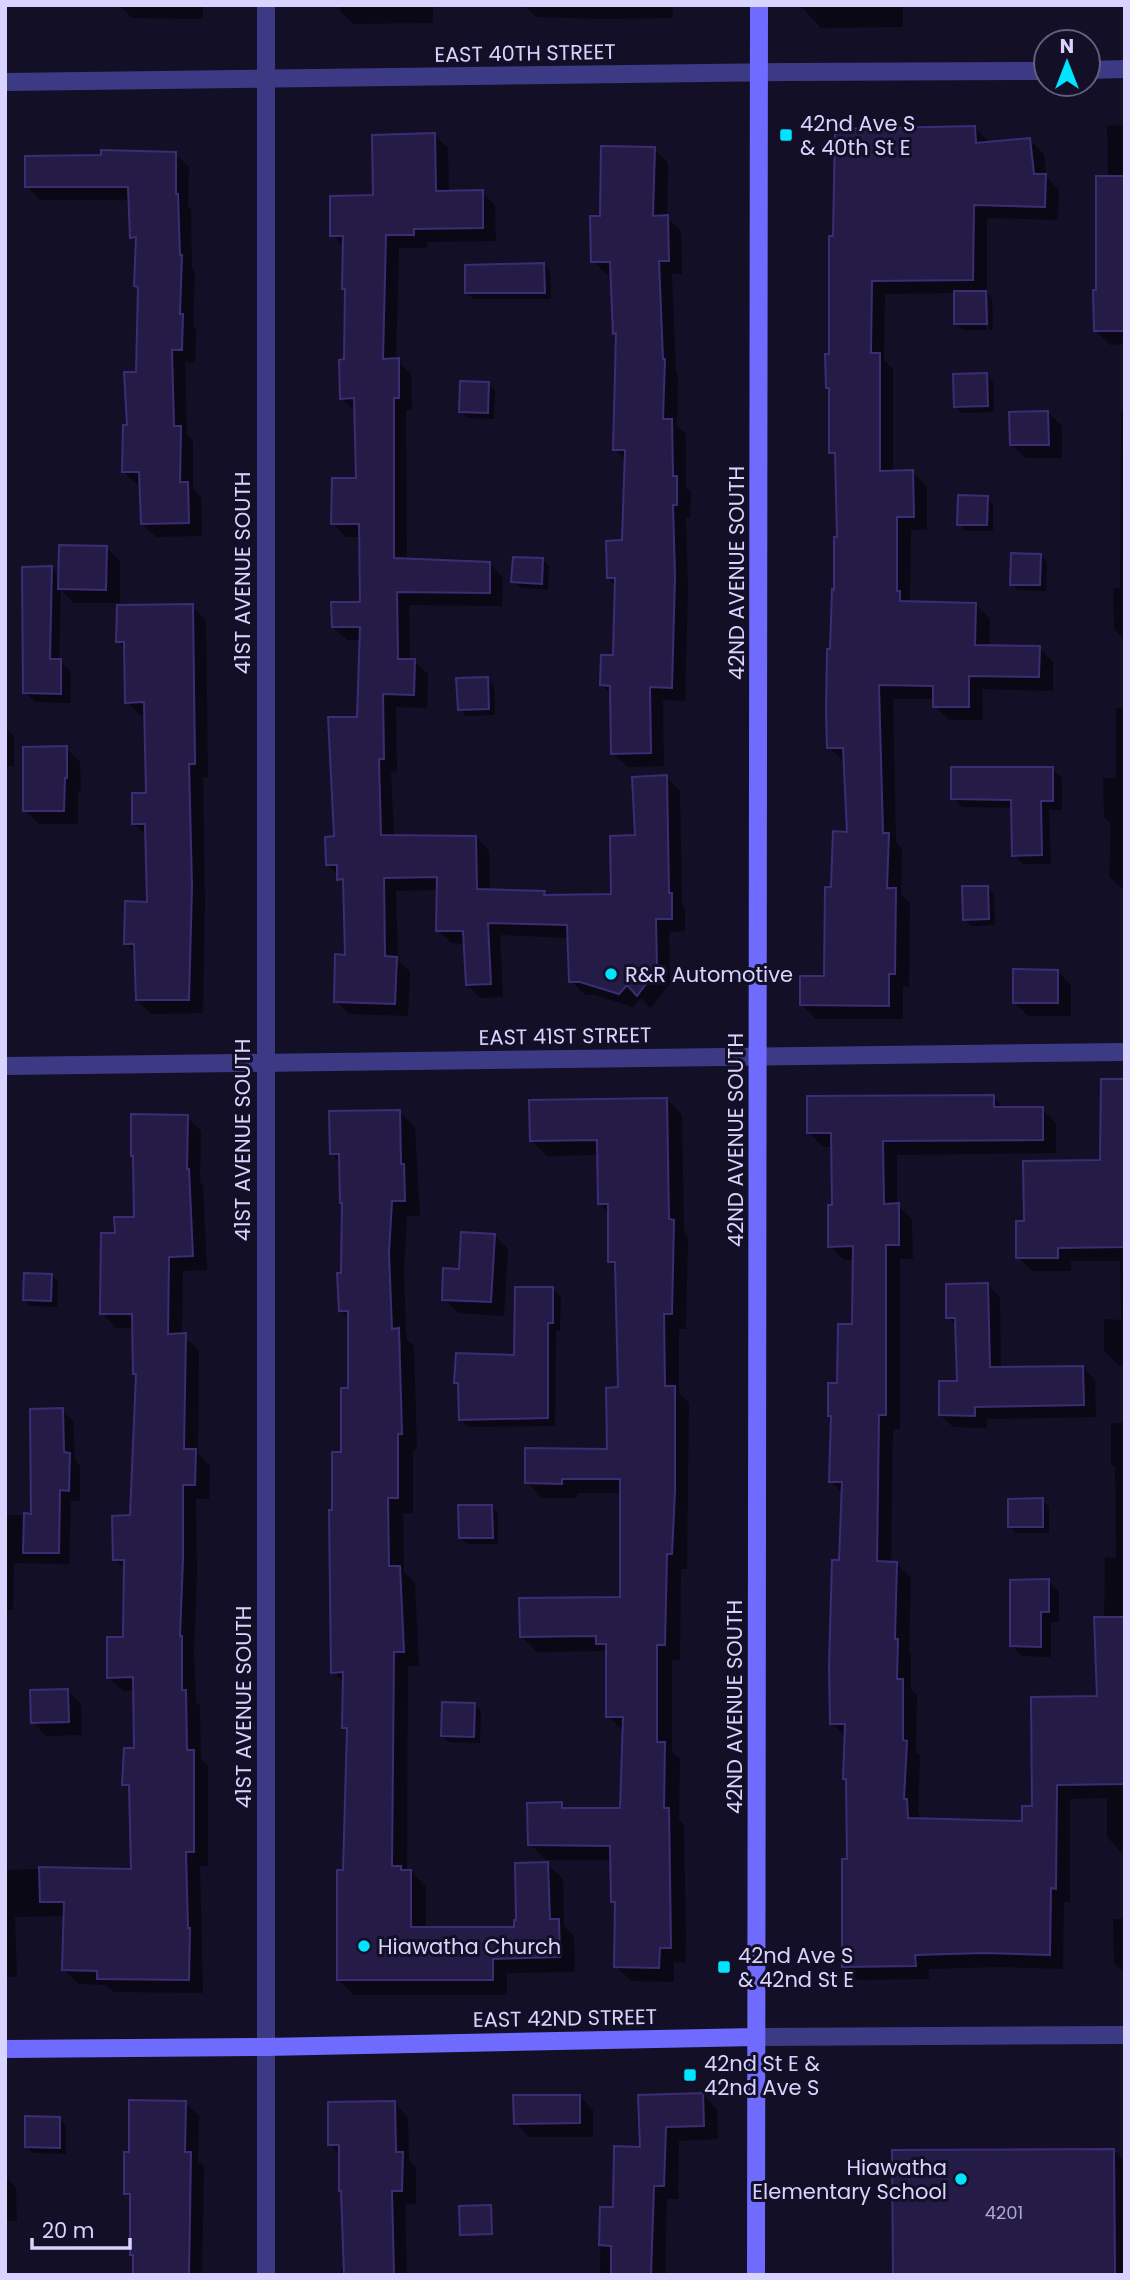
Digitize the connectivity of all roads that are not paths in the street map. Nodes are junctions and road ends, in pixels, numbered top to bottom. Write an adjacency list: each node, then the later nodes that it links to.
1 (266, 5): 7 (street, 41ST AVENUE SOUTH)
2 (759, 5): 6 (street, 42ND AVENUE SOUTH)
3 (1125, 69): 4 (street)
4 (1102, 70)
5 (1032, 71): 6 (street, EAST 40TH STREET)
6 (760, 72): 7 (street, EAST 40TH STREET); 10 (street, 42ND AVENUE SOUTH)
7 (266, 78): 8 (street, EAST 40TH STREET); 11 (street, 41ST AVENUE SOUTH)
8 (5, 82)
9 (1125, 1052): 10 (street, EAST 41ST STREET)
10 (758, 1057): 11 (street, EAST 41ST STREET); 14 (street, 42ND AVENUE SOUTH)
11 (264, 1063): 12 (street, EAST 41ST STREET); 15 (street, 41ST AVENUE SOUTH)
12 (5, 1066)
13 (1125, 2035): 14 (street, EAST 42ND STREET)
14 (756, 2037): 15 (street, EAST 42ND STREET); 18 (street, 42ND AVENUE SOUTH)
15 (266, 2047): 16 (street, EAST 42ND STREET); 17 (street, 41ST AVENUE SOUTH)
16 (5, 2049)
17 (266, 2275)
18 (756, 2275)

